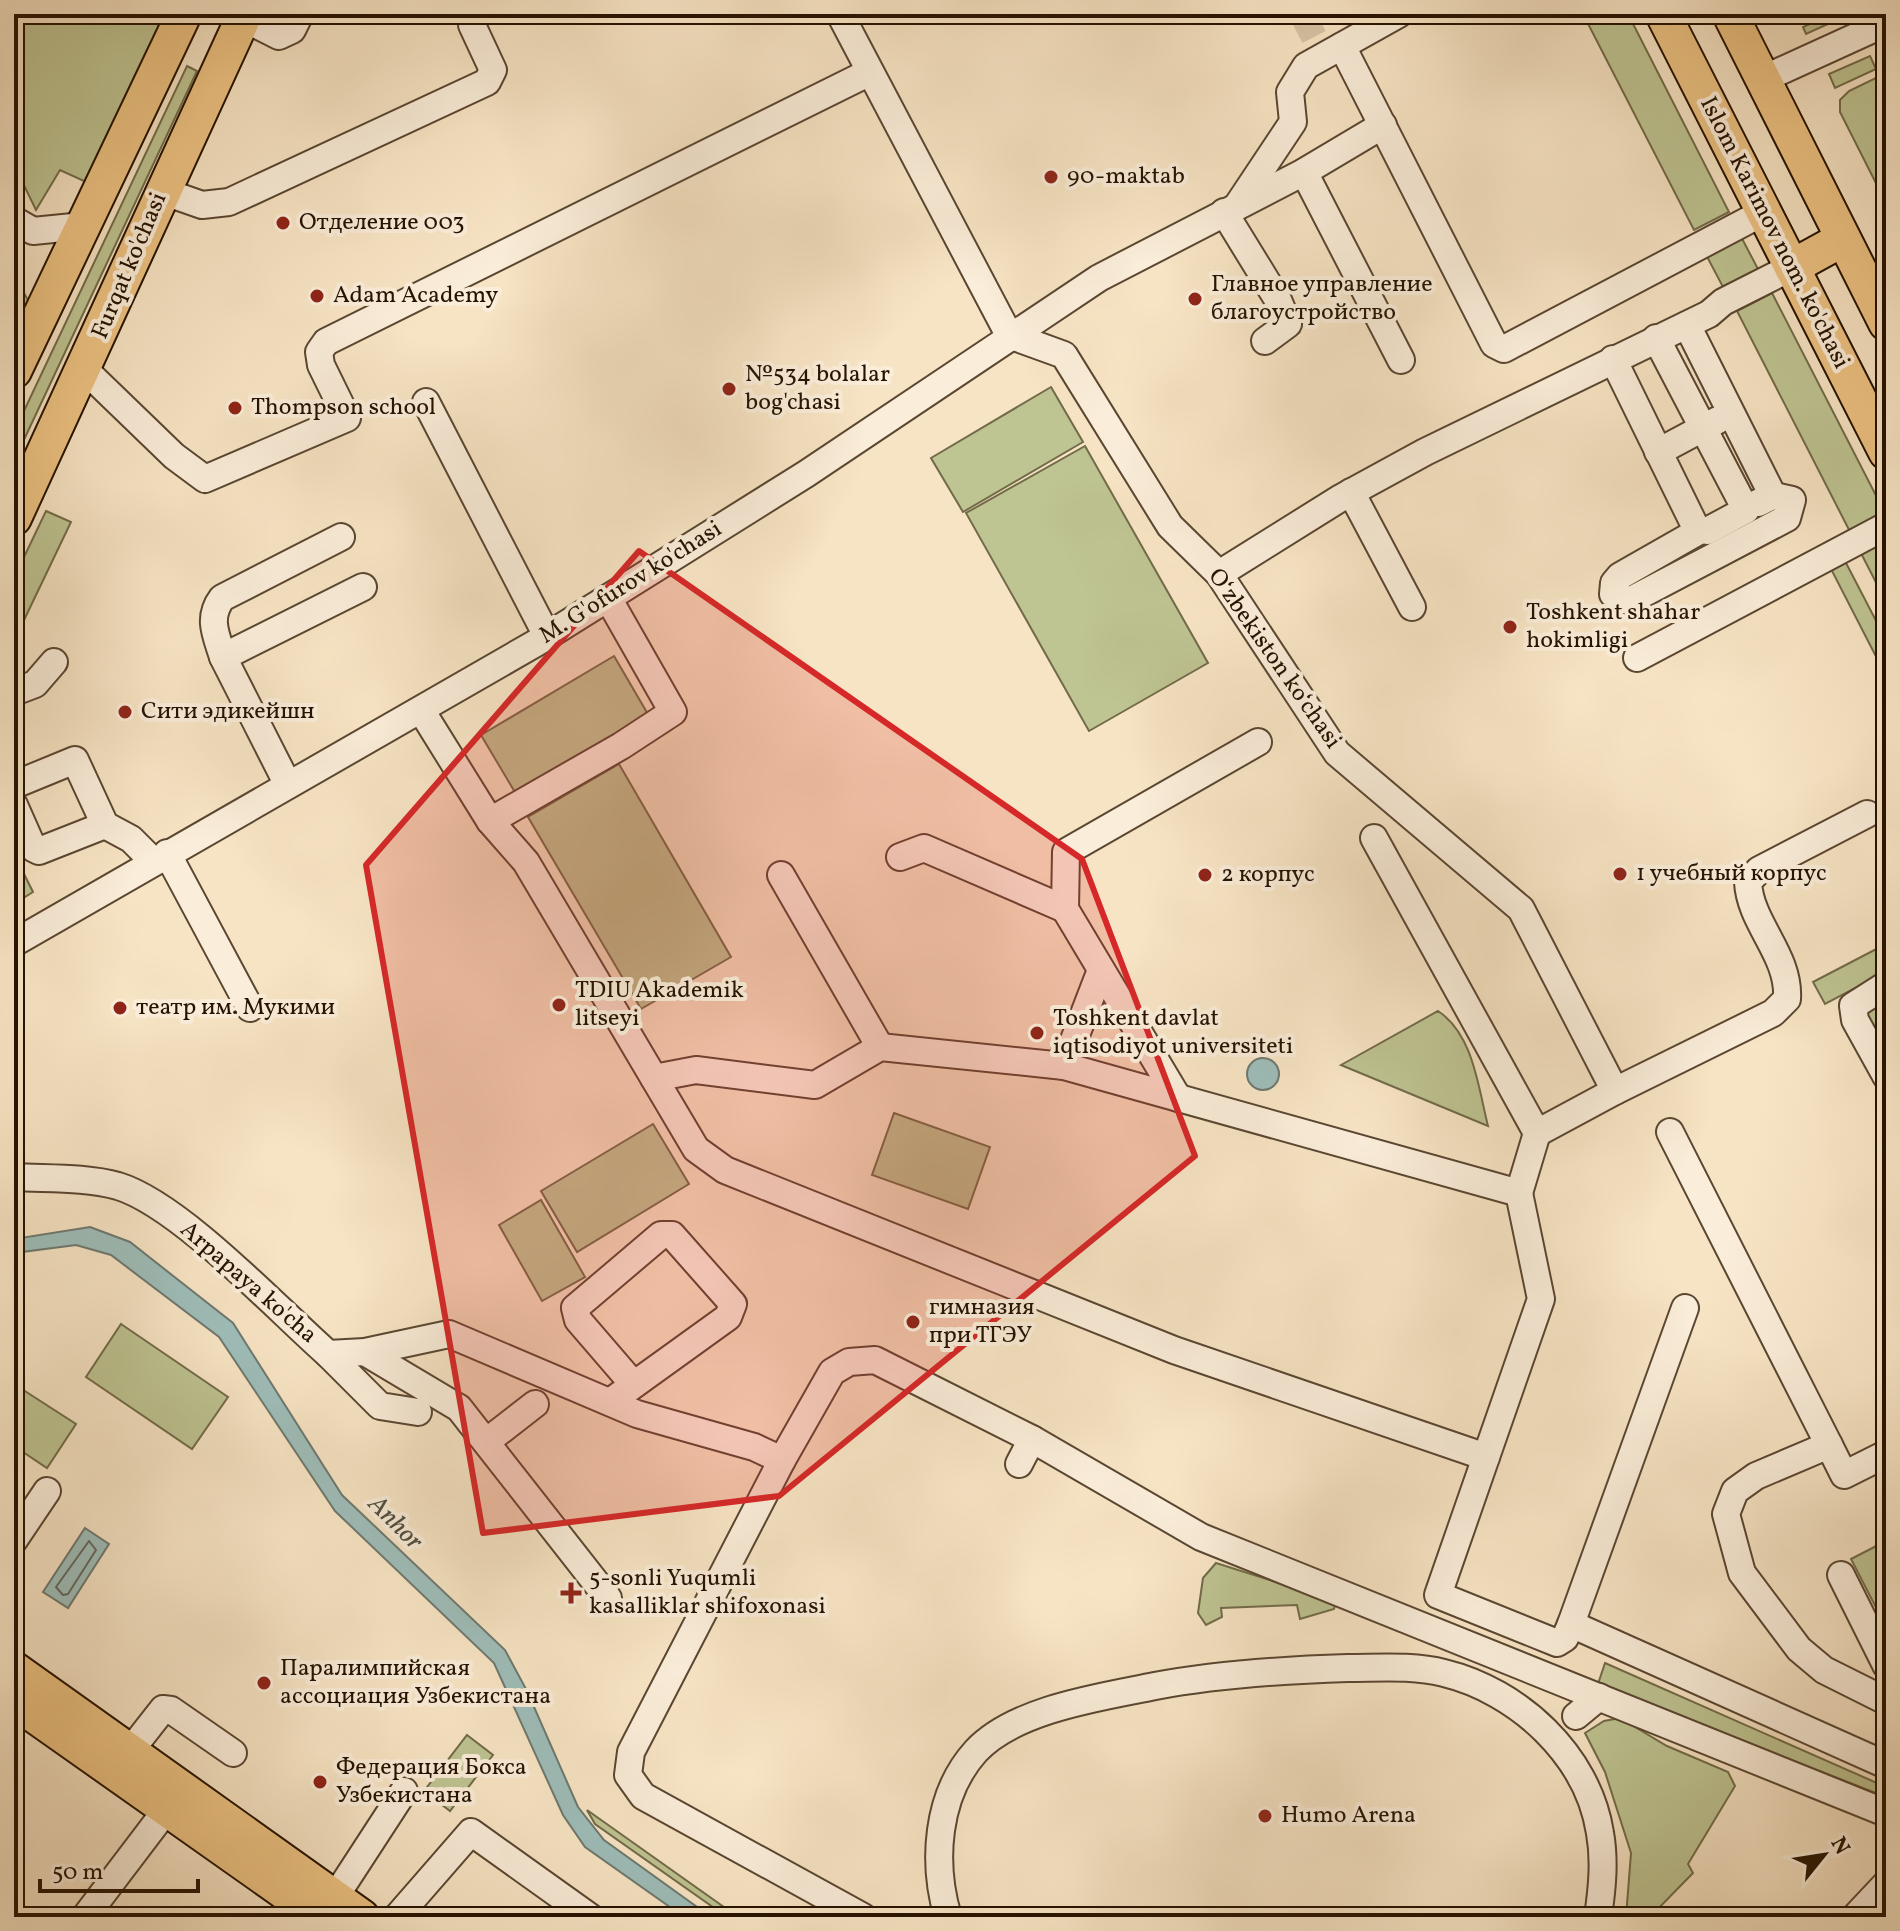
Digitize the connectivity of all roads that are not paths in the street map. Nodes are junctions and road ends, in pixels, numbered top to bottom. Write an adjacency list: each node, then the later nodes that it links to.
1 (300, 14): 7 (street)
2 (479, 14): 16 (street)
3 (840, 14): 12 (street)
4 (1399, 14): 10 (street, M. G'ofurov ko'chasi)
5 (1663, 14): 18 (main road, Islom Karimov nom. ko'chasi)
6 (1730, 14): 13 (main road)
7 (244, 16): 11 (main road, Furqat ko'chasi)
8 (181, 20): 11 (main road); 20 (main road)
9 (1886, 23): 13 (street)
10 (1342, 46): 14 (street); 17 (street, M. G'ofurov ko'chasi)
11 (229, 49): 16 (main road, Furqat ko'chasi)
12 (870, 72): 26 (street); 31 (street)
13 (1763, 79): 21 (main road)
14 (1383, 125): 15 (street, M. G'ofurov ko'chasi); 18 (street)
15 (1304, 172): 17 (street, M. G'ofurov ko'chasi); 30 (street)
16 (162, 191): 31 (main road, Furqat ko'chasi)
17 (1230, 209): 26 (street, M. G'ofurov ko'chasi); 28 (street)
18 (1764, 212): 22 (main road, Islom Karimov nom. ko'chasi)
19 (14, 220): 20 (street)
20 (83, 226): 32 (main road)
21 (1843, 239): 22 (main road); 23 (main road)
22 (1792, 267): 24 (street); 37 (main road, Islom Karimov nom. ko'chasi)
23 (1876, 276): 25 (main road)
24 (1698, 319): 27 (street); 34 (street)
25 (1886, 323)
26 (1009, 335): 47 (street, O‘zbekiston ko‘chasi); 49 (street, M. G'ofurov ko'chasi)
27 (1656, 338): 29 (street); 35 (street)
28 (1265, 341)
29 (1613, 359): 36 (street); 38 (street)
30 (1401, 360)
31 (85, 370): 41 (main road, Furqat ko'chasi)
32 (14, 371)
33 (426, 402): 51 (street)
34 (1730, 412): 35 (street); 39 (street)
35 (1703, 429): 36 (street); 40 (street)
36 (1658, 452): 43 (street)
37 (1886, 452)
38 (1351, 492): 47 (street); 50 (street)
39 (1770, 495): 40 (street); 46 (street)
40 (1746, 510): 43 (street)
41 (14, 518)
42 (1886, 526): 53 (street)
43 (1699, 531): 45 (street)
44 (341, 537): 52 (street)
45 (1672, 547): 46 (street); 46 (street)
46 (1685, 570)
47 (1219, 574): 77 (street, O‘zbekiston ko‘chasi)
48 (363, 587): 52 (street)
49 (608, 598): 51 (street, M. G'ofurov ko'chasi); 62 (street)
50 (1412, 607)
51 (547, 636): 56 (street, M. G'ofurov ko'chasi)
52 (223, 657): 59 (street)
53 (1637, 658)
54 (54, 662): 55 (street)
55 (14, 692)
56 (421, 710): 59 (street, M. G'ofurov ko'chasi); 62 (street)
57 (1258, 742): 68 (street)
58 (14, 785): 63 (street)
59 (288, 785): 65 (street, M. G'ofurov ko'chasi)
60 (14, 805): 63 (street)
61 (1867, 814): 77 (street)
62 (490, 821): 76 (street)
63 (105, 825): 65 (street)
64 (1374, 838): 80 (street)
65 (160, 857): 69 (street, M. G'ofurov ko'chasi); 72 (street)
66 (900, 857): 68 (street)
67 (781, 875): 73 (street)
68 (1065, 909): 70 (street)
69 (14, 943)
70 (1101, 970): 74 (street); 78 (street)
71 (1886, 985): 75 (street)
72 (250, 1008)
73 (880, 1047): 74 (street); 76 (street)
74 (1064, 1066): 78 (street)
75 (1886, 1076)
76 (654, 1078): 94 (street)
77 (1615, 1091): 80 (street)
78 (1178, 1098): 82 (street)
79 (1670, 1132): 92 (street)
80 (1537, 1133): 82 (street)
81 (14, 1177): 85 (street, Arpapaya ko'cha)
82 (1519, 1193): 94 (street)
83 (1685, 1308): 101 (street)
84 (365, 1352): 85 (street, Arpapaya ko'cha); 87 (street, Arpapaya ko'cha); 91 (street)
85 (328, 1354): 89 (street)
86 (634, 1385): 86 (street); 87 (street)
87 (610, 1402): 95 (street, Arpapaya ko'cha)
88 (535, 1404): 91 (street)
89 (418, 1412)
90 (1032, 1439): 95 (street); 96 (street); 104 (street)
91 (486, 1442): 100 (street)
92 (1829, 1445): 93 (street); 106 (street)
93 (1886, 1454)
94 (1486, 1457): 101 (street)
95 (782, 1460): 120 (street)
96 (1019, 1464)
97 (47, 1491): 98 (street)
98 (14, 1540)
99 (1841, 1575): 102 (street)
100 (608, 1598)
101 (1571, 1624): 110 (street)
102 (1886, 1665)
103 (14, 1669): 108 (main road)
104 (1599, 1697): 107 (street); 113 (street)
105 (14, 1701): 112 (main road)
106 (1886, 1701)
107 (1576, 1716)
108 (130, 1751): 109 (street); 115 (main road)
109 (233, 1753)
110 (1886, 1765)
111 (404, 1791): 115 (street)
112 (167, 1809): 115 (main road); 116 (street)
113 (1886, 1813)
114 (1886, 1884): 123 (street)
115 (327, 1907): 117 (main road)
116 (85, 1917)
117 (362, 1917)
118 (397, 1917): 119 (street)
119 (590, 1917)
120 (863, 1917)
121 (948, 1917): 122 (street)
122 (1598, 1917)
123 (1855, 1917)

